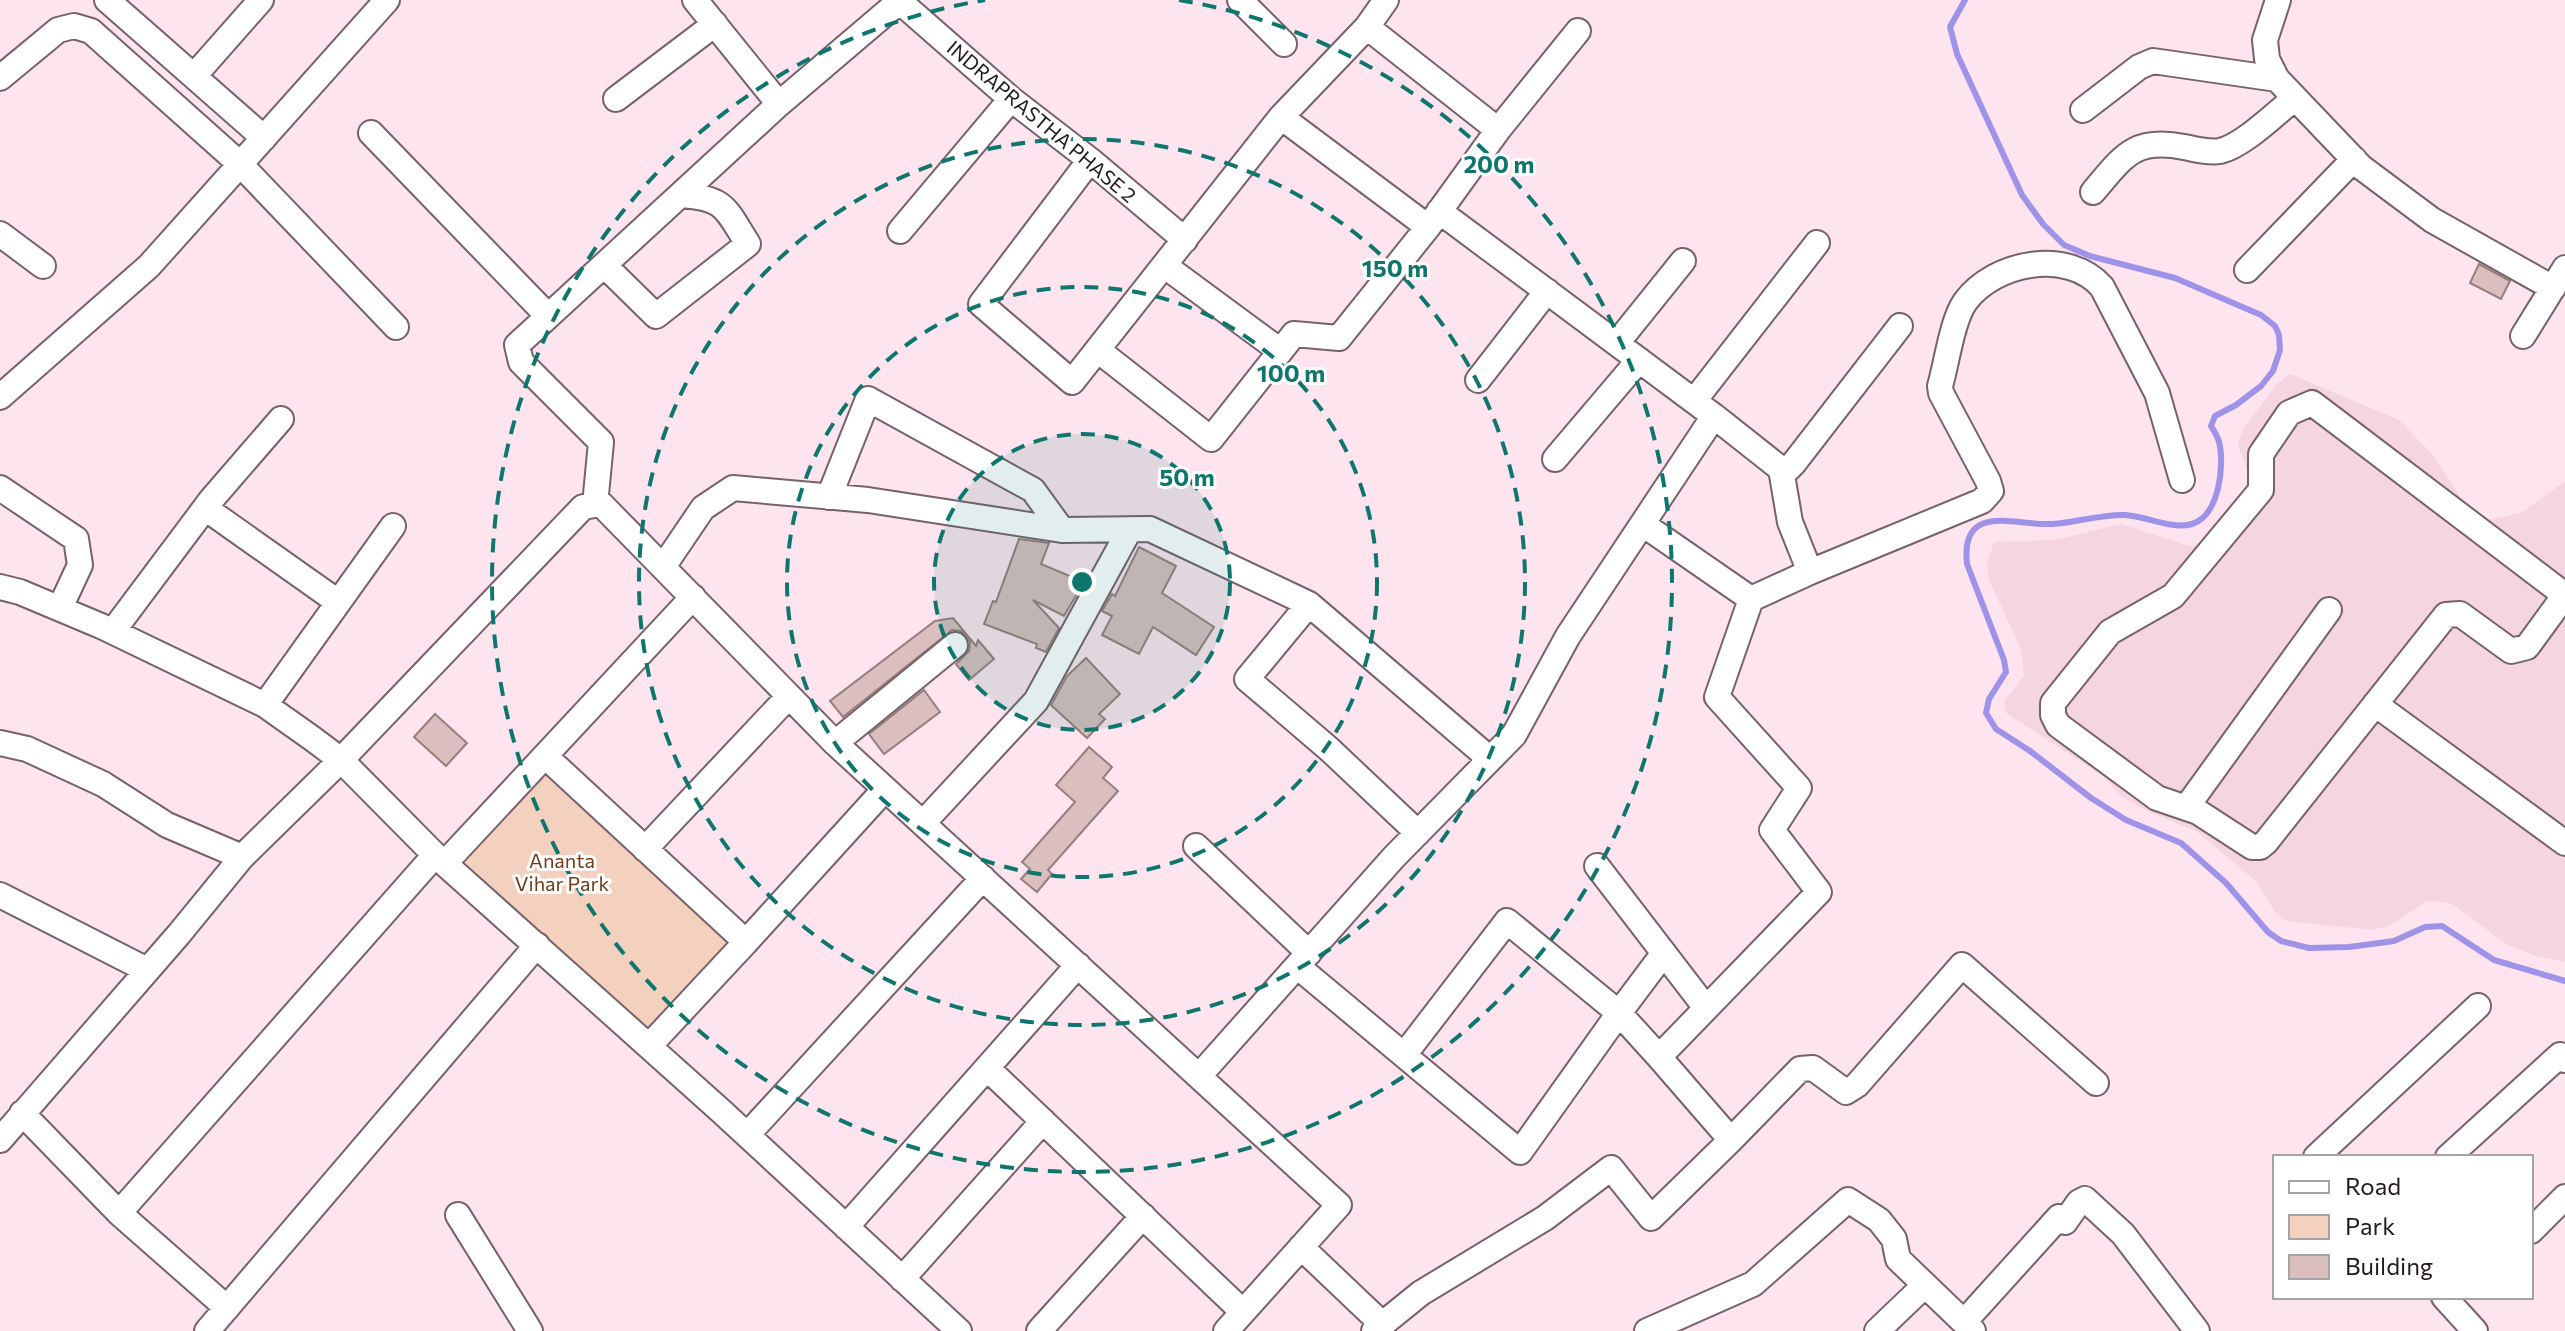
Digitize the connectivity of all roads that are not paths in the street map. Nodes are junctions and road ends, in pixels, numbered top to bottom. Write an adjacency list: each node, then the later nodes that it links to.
1 (107, 0): 13 (street)
2 (261, 0): 13 (street)
3 (387, 0): 24 (street)
4 (695, 0): 9 (street)
5 (899, 0): 18 (street, INDRAPRASTHA PHASE 2); 19 (street)
6 (1240, 0): 12 (street)
7 (1386, 0): 10 (street)
8 (2278, 0): 15 (street)
9 (715, 24): 17 (street); 19 (street)
10 (1367, 27): 21 (street); 22 (street)
11 (1578, 31): 22 (street)
12 (1284, 44)
13 (194, 76): 24 (street)
14 (0, 78): 27 (street)
15 (2277, 79): 16 (street); 20 (street)
16 (2295, 98): 25 (street); 28 (street)
17 (616, 99)
18 (1011, 99): 26 (street, INDRAPRASTHA PHASE 2); 31 (street)
19 (779, 104): 29 (street)
20 (2083, 110)
21 (1281, 117): 30 (street); 33 (street)
22 (1498, 130): 30 (street)
23 (371, 133): 42 (street)
24 (264, 138): 27 (street)
25 (2354, 159): 39 (street); 40 (street)
26 (1090, 160): 33 (street, INDRAPRASTHA PHASE 2); 48 (street)
27 (240, 164): 44 (street); 51 (street)
28 (2093, 192)
29 (680, 195): 36 (street); 36 (street)
30 (1434, 219): 41 (street); 47 (street)
31 (900, 231)
32 (0, 234): 37 (street)
33 (1185, 240): 38 (street)
34 (1817, 243): 52 (street)
35 (1683, 261): 46 (street)
36 (604, 265): 42 (street)
37 (43, 266)
38 (1165, 266): 47 (street); 48 (street)
39 (2247, 270)
40 (2559, 278): 45 (street)
41 (1547, 291): 46 (street); 50 (street)
42 (548, 316): 60 (street)
43 (1900, 326): 56 (street)
44 (396, 327)
45 (2523, 336)
46 (1617, 343): 49 (street)
47 (1279, 350): 48 (street)
48 (1099, 351)
49 (1639, 360): 52 (street); 55 (street)
50 (1478, 380)
51 (0, 397)
52 (1694, 401): 53 (street)
53 (1714, 416): 56 (street); 62 (street)
54 (281, 419): 61 (street)
55 (1555, 459)
56 (1781, 469): 67 (street)
57 (2182, 480): 67 (street)
58 (0, 488): 73 (street)
59 (829, 497): 65 (street); 65 (street); 66 (street)
60 (595, 505): 66 (street); 84 (street)
61 (205, 508): 71 (street); 75 (street)
62 (1644, 525): 70 (street); 83 (street)
63 (393, 526): 71 (street)
64 (1130, 529): 65 (street); 72 (street); 87 (street)
65 (1062, 530)
66 (663, 567): 69 (street)
67 (1810, 572): 70 (street)
68 (0, 587): 73 (street)
69 (693, 597): 77 (street); 82 (street)
70 (1751, 599): 104 (street)
71 (338, 602): 79 (street)
72 (1309, 604): 83 (street); 88 (street)
73 (60, 608): 75 (street)
74 (2329, 610): 86 (street)
75 (113, 631): 79 (street)
76 (955, 645): 81 (street)
77 (789, 696): 81 (street); 91 (street)
78 (2375, 704): 86 (street); 86 (street); 89 (street)
79 (265, 705): 84 (street)
80 (0, 743): 92 (street)
81 (835, 743): 85 (street)
82 (545, 756): 91 (street); 93 (street)
83 (1490, 759): 88 (street)
84 (341, 760): 92 (street); 93 (street)
85 (885, 789): 87 (street); 97 (street)
86 (2186, 808)
87 (923, 823): 95 (street)
88 (1418, 833): 100 (street)
89 (2565, 843)
90 (1196, 846): 100 (street)
91 (645, 849): 97 (street)
92 (242, 857): 102 (street)
93 (440, 859): 98 (street); 121 (street)
94 (1597, 866): 99 (street)
95 (983, 878): 101 (street); 115 (street)
96 (4, 903): 102 (street)
97 (746, 942): 106 (street)
98 (537, 945): 106 (street); 130 (street)
99 (1664, 953): 104 (street); 105 (street)
100 (1303, 959): 107 (street); 111 (street)
101 (1078, 965): 110 (street); 111 (street)
102 (147, 970): 113 (street)
103 (2478, 1006): 118 (street)
104 (1706, 1008): 108 (street)
105 (1619, 1013): 107 (street); 107 (street); 108 (street)
106 (649, 1046): 115 (street)
107 (1404, 1055)
108 (1659, 1057): 117 (street)
109 (2565, 1060): 119 (street)
110 (987, 1068): 114 (street); 124 (street)
111 (1199, 1076): 126 (street)
112 (2096, 1083): 117 (street)
113 (22, 1113): 116 (street); 121 (street)
114 (1043, 1121): 123 (street); 127 (street)
115 (747, 1135): 124 (street)
116 (0, 1140)
117 (1731, 1140): 134 (street)
118 (2318, 1155)
119 (2450, 1155)
120 (2565, 1197): 125 (street)
121 (119, 1213): 130 (street)
122 (458, 1215): 136 (street)
123 (1143, 1216): 131 (street); 138 (street)
124 (846, 1227): 127 (street)
125 (2533, 1229)
126 (1301, 1247): 131 (street); 134 (street)
127 (902, 1279): 137 (street)
128 (1925, 1285): 132 (street); 133 (street); 141 (street)
129 (2454, 1300): 143 (street)
130 (227, 1308): 135 (street)
131 (1243, 1312): 139 (street)
132 (1695, 1321): 140 (street)
133 (1968, 1327): 142 (street)
134 (1378, 1328)
135 (207, 1331)
136 (530, 1331)
137 (959, 1331)
138 (1039, 1331)
139 (1226, 1331)
140 (1647, 1331)
141 (1877, 1331)
142 (2197, 1331)
143 (2475, 1331)

